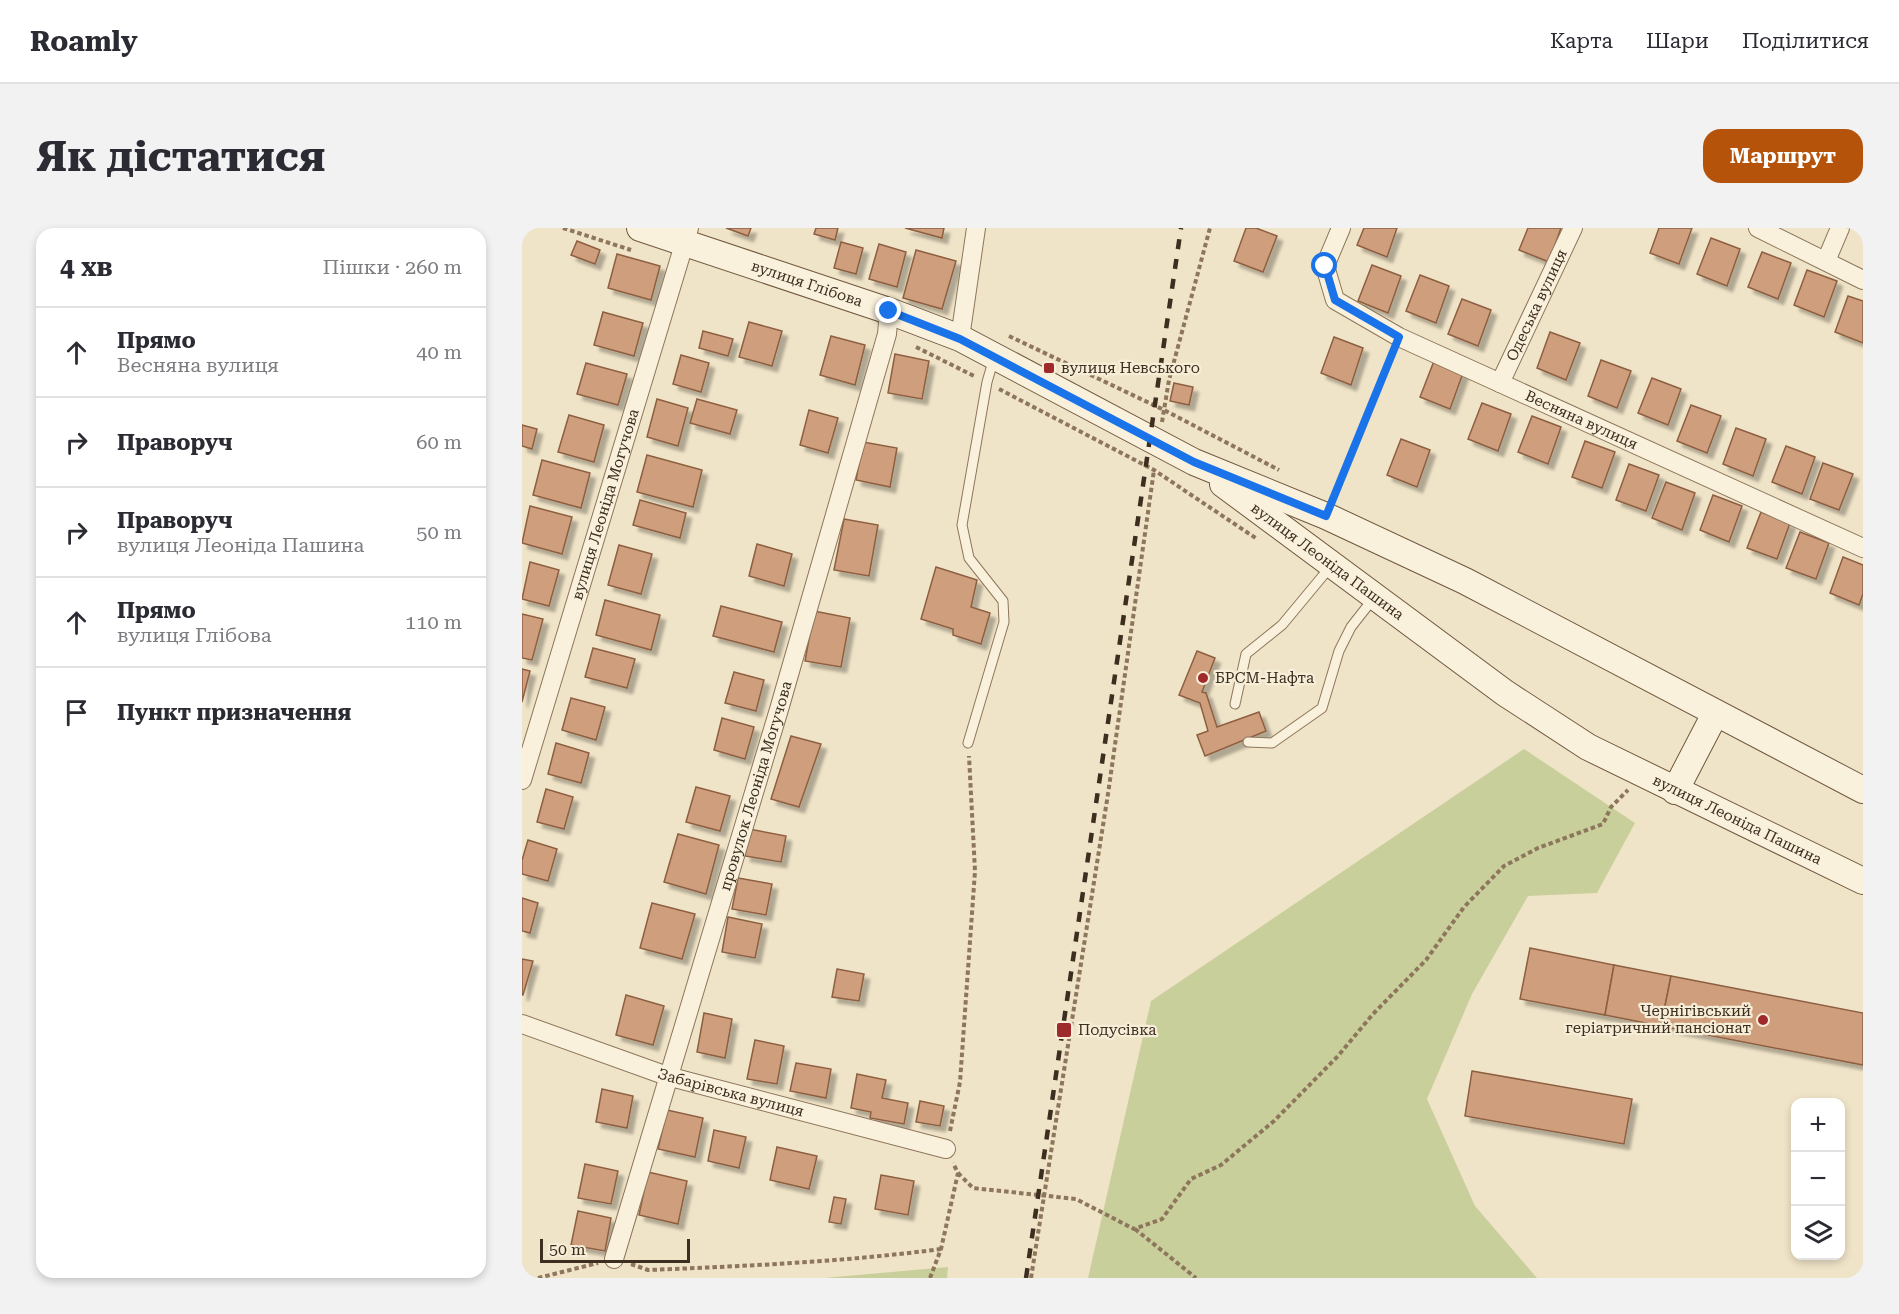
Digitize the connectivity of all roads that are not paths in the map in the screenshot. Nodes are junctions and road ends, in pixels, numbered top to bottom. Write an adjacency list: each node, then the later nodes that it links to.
1 (976, 228): 11 (street)
2 (1341, 228): 13 (street, Весняна вулиця)
3 (1573, 228): 13 (street, Одеська вулиця)
4 (1758, 228): 8 (street)
5 (1840, 228): 8 (street)
6 (687, 236): 7 (main road, вулиця Глібова); 10 (main road, вулиця Глібова); 22 (street, вулиця Леоніда Могучова)
7 (638, 240)
8 (1826, 261): 9 (street)
9 (1863, 280)
10 (888, 322): 11 (main road, вулиця Глібова); 27 (street, провулок Леоніда Могучова)
11 (960, 339): 12 (main road, вулиця Глібова)
12 (994, 358): 14 (main road, вулиця Глібова); 21 (lane)
13 (1500, 383): 15 (street, Весняна вулиця)
14 (1194, 462): 16 (main road, вулиця Леоніда Пашина); 19 (main road, вулиця Леоніда Пашина)
15 (1863, 548)
16 (1333, 564): 17 (main road, вулиця Леоніда Пашина); 18 (lane)
17 (1376, 596): 20 (lane); 24 (main road, вулиця Леоніда Пашина)
18 (1235, 704)
19 (1715, 714): 23 (main road, вулиця Леоніда Пашина); 24 (main road)
20 (1248, 742)
21 (968, 743)
22 (522, 780)
23 (1863, 790)
24 (1675, 791): 25 (main road, вулиця Леоніда Пашина)
25 (1863, 881)
26 (522, 1024): 27 (street, Забарівська вулиця)
27 (667, 1076): 28 (street, Забарівська вулиця); 29 (street, провулок Леоніда Могучова)
28 (946, 1149)
29 (614, 1259)

